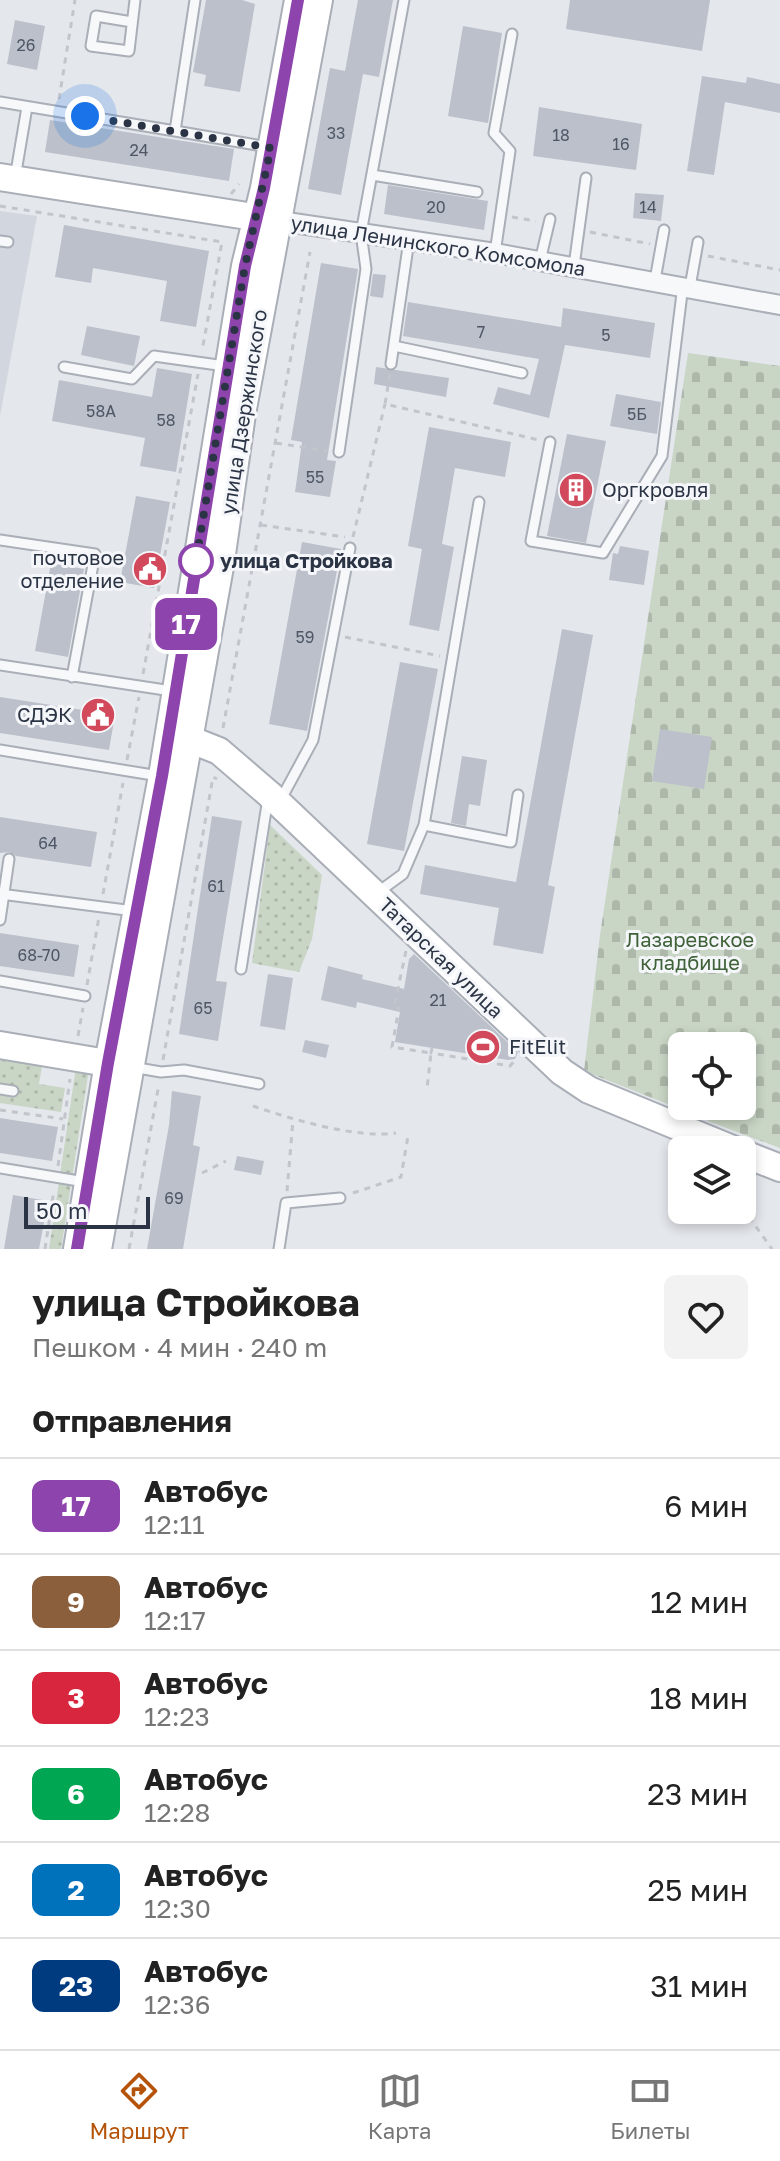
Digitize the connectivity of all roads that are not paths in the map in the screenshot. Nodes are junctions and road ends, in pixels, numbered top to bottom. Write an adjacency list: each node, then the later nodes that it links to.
1 (135, 0): 6 (lane)
2 (195, 0): 10 (lane)
3 (298, 0): 11 (main road, улица Дзержинского)
4 (319, 0): 16 (main road, улица Дзержинского)
5 (404, 0): 12 (lane)
6 (132, 22): 6 (lane)
7 (512, 34): 22 (lane)
8 (0, 102): 9 (lane)
9 (27, 107): 10 (lane); 13 (lane)
10 (175, 131): 11 (lane)
11 (271, 148): 16 (main road, улица Дзержинского)
12 (372, 175): 15 (lane); 19 (lane)
13 (7, 178): 16 (main road, улица Ленинского Комсомола)
14 (586, 178): 24 (lane)
15 (477, 192)
16 (268, 220): 19 (street, улица Ленинского Комсомола); 31 (main road, улица Дзержинского); 41 (main road, улица Дзержинского)
17 (549, 221): 23 (lane)
18 (664, 230): 25 (lane)
19 (361, 233): 20 (street, улица Ленинского Комсомола); 34 (lane)
20 (409, 240): 22 (street, улица Ленинского Комсомола); 28 (lane)
21 (698, 242): 26 (lane)
22 (495, 253): 23 (street, улица Ленинского Комсомола)
23 (540, 261): 24 (street, улица Ленинского Комсомола)
24 (574, 266): 25 (street, улица Ленинского Комсомола)
25 (655, 280): 26 (street, улица Ленинского Комсомола)
26 (686, 286): 27 (street, улица Ленинского Комсомола); 33 (lane)
27 (780, 305)
28 (394, 346): 29 (lane); 32 (lane)
29 (391, 364)
30 (64, 367): 31 (lane)
31 (228, 367): 40 (main road, улица Дзержинского)
32 (522, 373)
33 (550, 442)
34 (339, 452)
35 (479, 502): 46 (lane)
36 (0, 540): 39 (lane)
37 (350, 548): 45 (lane)
38 (0, 665): 39 (lane)
39 (72, 677): 40 (lane)
40 (176, 691): 41 (main road, улица Дзержинского)
41 (179, 735): 43 (main road, улица Дзержинского); 45 (main road, Татарская улица); 56 (main road, улица Дзержинского)
42 (0, 750): 43 (lane)
43 (162, 776): 50 (main road, улица Дзержинского)
44 (518, 795): 46 (lane)
45 (274, 799): 49 (main road, Татарская улица); 52 (lane)
46 (424, 825): 49 (lane)
47 (9, 859): 48 (lane)
48 (2, 894): 50 (lane); 51 (lane)
49 (374, 895): 60 (main road, Татарская улица)
50 (137, 911): 56 (main road, улица Дзержинского)
51 (0, 920)
52 (241, 969)
53 (0, 981): 54 (lane)
54 (85, 996)
55 (0, 1045): 56 (main road)
56 (118, 1064): 57 (lane); 64 (main road, улица Дзержинского); 67 (main road, улица Дзержинского)
57 (259, 1084)
58 (0, 1089): 59 (lane)
59 (13, 1091)
60 (701, 1136)
61 (756, 1159): 63 (main road)
62 (0, 1168): 64 (lane)
63 (780, 1168)
64 (88, 1182): 66 (main road, улица Дзержинского)
65 (340, 1198): 68 (lane)
66 (77, 1249)
67 (98, 1249)
68 (279, 1249)

